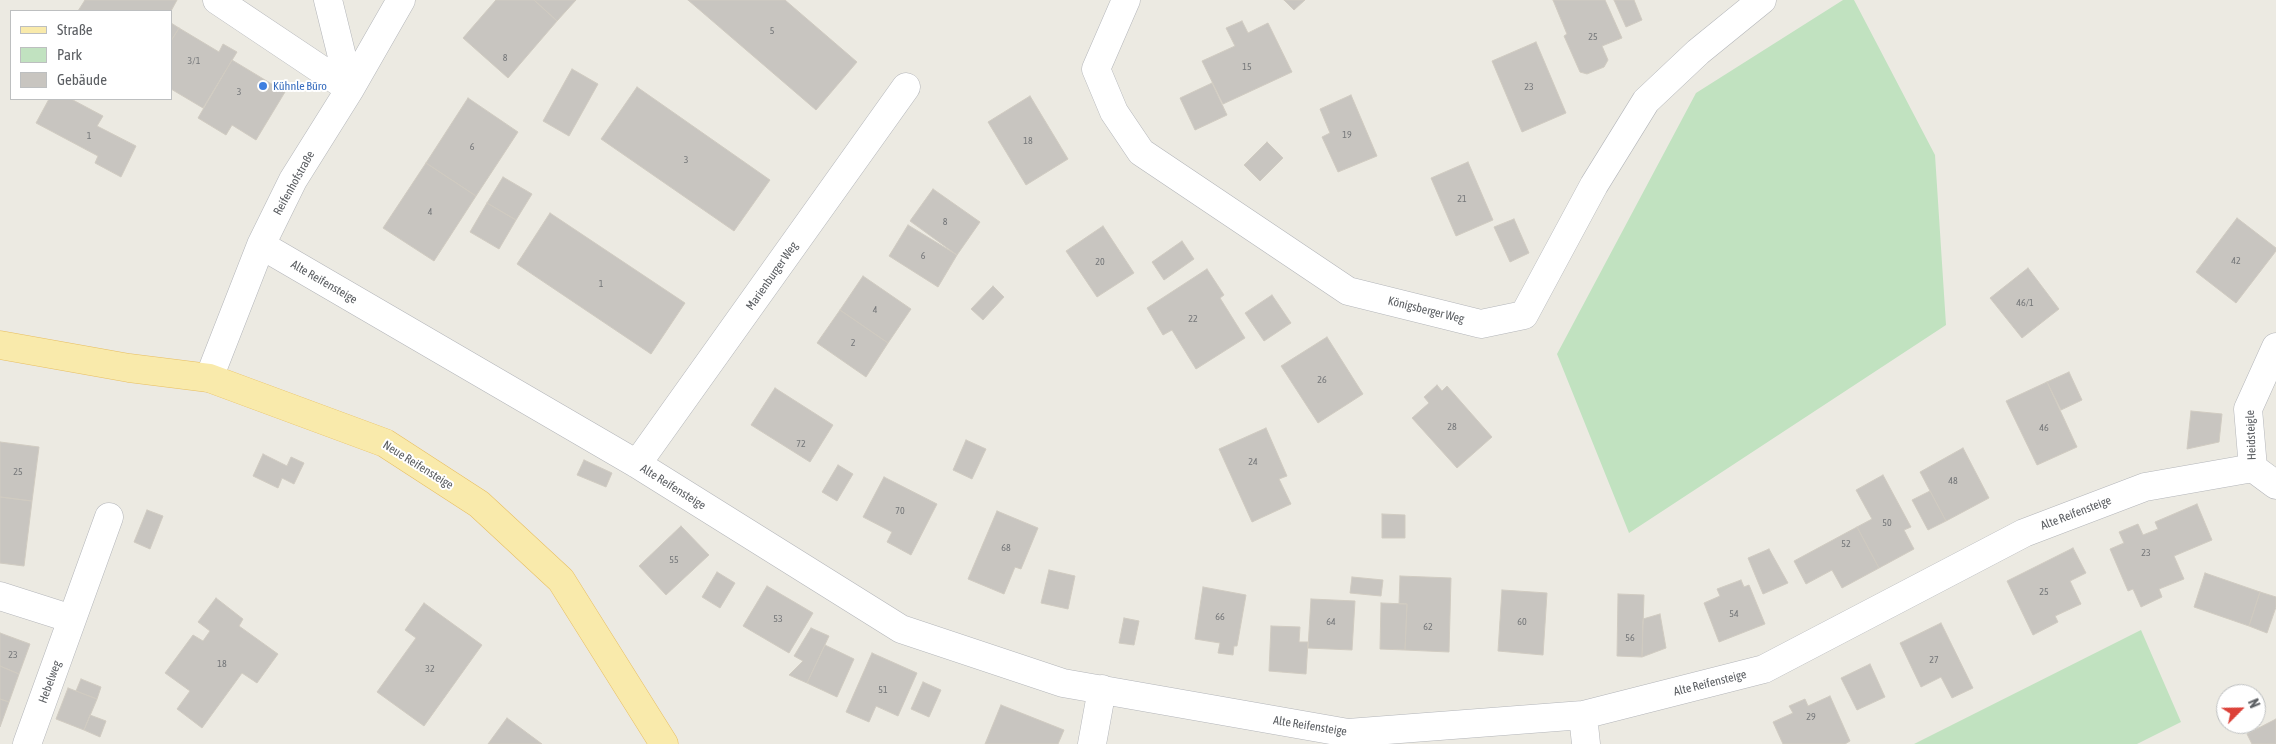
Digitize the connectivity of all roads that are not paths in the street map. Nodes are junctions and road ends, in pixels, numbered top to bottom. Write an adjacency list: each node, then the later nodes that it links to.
1 (217, 0): 7 (street)
2 (328, 0): 7 (street)
3 (401, 0): 7 (street, Reifenhofstraße)
4 (1126, 0): 5 (street, Königsberger Weg)
5 (1762, 0)
6 (906, 87): 12 (street, Marienburger Weg)
7 (350, 89): 8 (street, Reifenhofstraße)
8 (261, 245): 11 (street, Reifenhofstraße); 12 (street, Alte Reifensteige)
9 (0, 345): 11 (main road, Neue Reifensteige)
10 (2276, 347): 13 (street, Heidsteigle)
11 (209, 378): 21 (main road, Neue Reifensteige)
12 (637, 464): 18 (street, Alte Reifensteige)
13 (2252, 468): 14 (street); 19 (street, Alte Reifensteige)
14 (2276, 485)
15 (109, 517): 17 (street, Hebelweg)
16 (0, 596): 17 (street)
17 (72, 619): 20 (street, Hebelweg)
18 (1102, 689): 19 (street, Alte Reifensteige); 22 (street)
19 (1583, 715): 23 (street)
20 (27, 744)
21 (664, 744)
22 (1092, 744)
23 (1586, 744)

